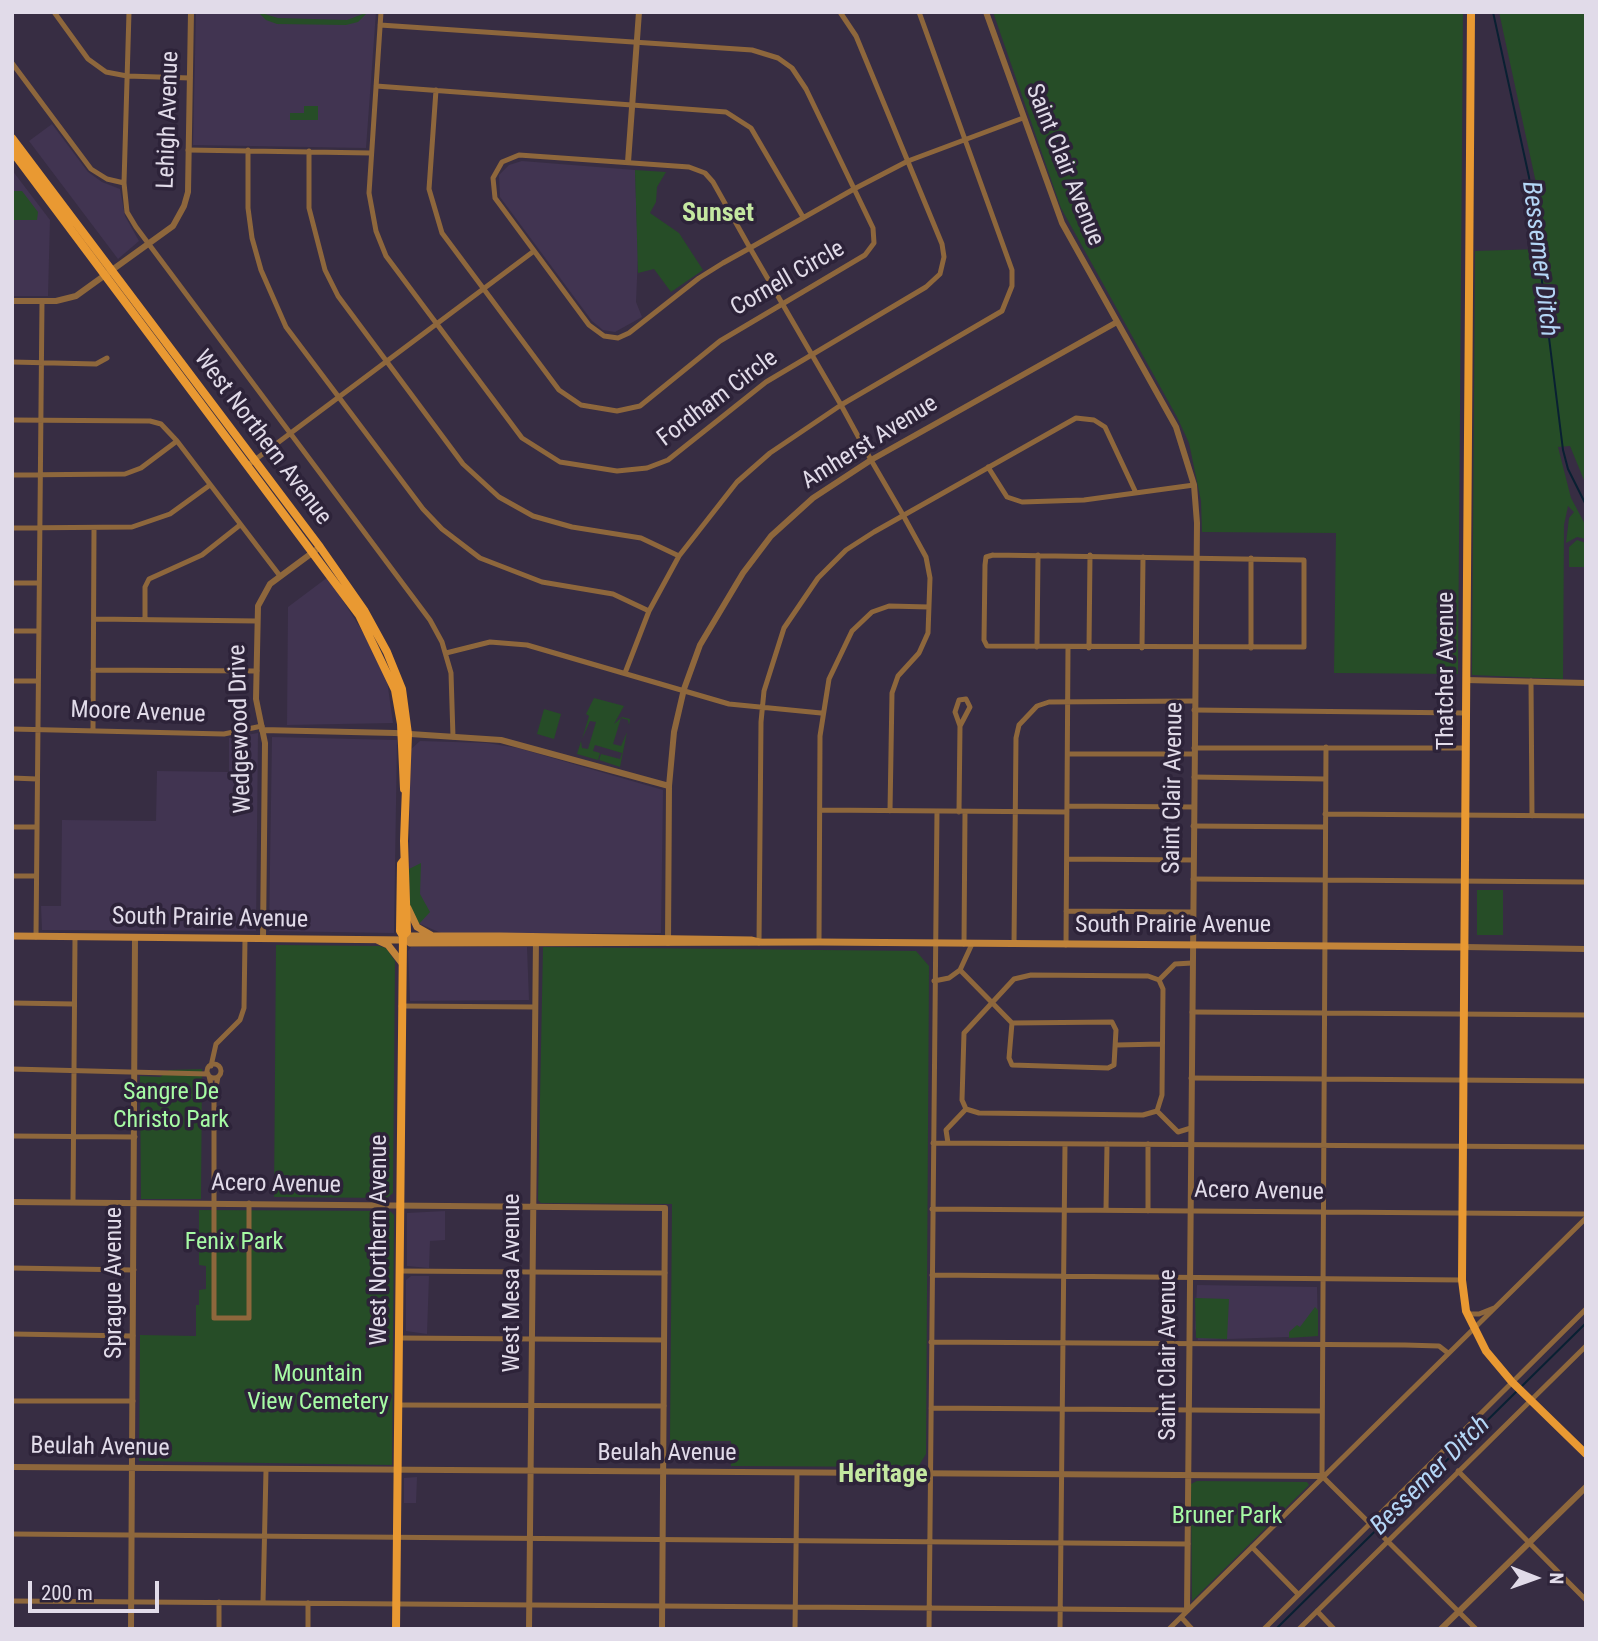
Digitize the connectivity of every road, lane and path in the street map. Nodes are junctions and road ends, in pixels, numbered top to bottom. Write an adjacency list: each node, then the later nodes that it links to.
1 (54, 12): 13 (street)
2 (129, 12): 13 (street)
3 (191, 12): 14 (street, Lehigh Avenue)
4 (381, 12): 10 (street, Fordham Circle)
5 (639, 12): 11 (street)
6 (840, 12): 26 (street, Fordham Circle)
7 (919, 12): 20 (street)
8 (986, 12): 18 (street, Saint Clair Avenue)
9 (1471, 12): 92 (main road, Thatcher Avenue)
10 (380, 25): 11 (street, Cornell Circle); 15 (street, Fordham Circle)
11 (637, 43): 17 (street); 29 (street, Cornell Circle)
12 (12, 63): 28 (street)
13 (127, 76): 14 (street); 28 (street)
14 (190, 78): 21 (street, Lehigh Avenue)
15 (376, 86): 16 (street); 25 (street, Fordham Circle)
16 (436, 90): 17 (street); 35 (street, Cornell Circle)
17 (632, 103): 27 (street); 30 (street)
18 (1023, 118): 20 (street); 39 (street, Saint Clair Avenue)
19 (12, 138): 34 (main road, West Northern Avenue)
20 (964, 138): 26 (street); 47 (street)
21 (188, 150): 22 (street); 31 (street, Lehigh Avenue)
22 (248, 150): 24 (street); 46 (street)
23 (12, 151): 34 (main road, West Northern Avenue)
24 (309, 151): 25 (street); 44 (street)
25 (371, 153): 40 (street, Fordham Circle)
26 (908, 160): 29 (street); 41 (street, Fordham Circle)
27 (628, 162): 32 (street); 33 (street)
28 (124, 183): 31 (street)
29 (854, 188): 30 (street); 38 (street, Cornell Circle)
30 (803, 217): 32 (street)
31 (148, 244): 34 (street, Lehigh Avenue); 50 (street)
32 (750, 248): 33 (street); 38 (street)
33 (534, 251): 35 (street)
34 (109, 274): 37 (street, Lehigh Avenue); 53 (main road, West Northern Avenue)
35 (485, 290): 38 (street, Cornell Circle); 40 (street)
36 (12, 301): 37 (street, Lehigh Avenue)
37 (41, 302): 45 (street)
38 (781, 302): 41 (street)
39 (1117, 322): 52 (street, Amherst Avenue); 58 (street, Saint Clair Avenue)
40 (436, 326): 41 (street, Fordham Circle); 44 (street)
41 (811, 354): 47 (street)
42 (107, 358): 45 (street)
43 (12, 362): 45 (street)
44 (388, 362): 46 (street); 68 (street)
45 (41, 363): 49 (street)
46 (340, 399): 50 (street); 76 (street)
47 (841, 405): 52 (street); 68 (street)
48 (12, 421): 49 (street)
49 (40, 421): 51 (street); 56 (street)
50 (291, 434): 53 (street); 88 (street)
51 (177, 441): 56 (street); 57 (street)
52 (871, 460): 60 (street); 97 (street, Amherst Avenue)
53 (252, 463): 65 (main road, West Northern Avenue)
54 (988, 467): 59 (street); 59 (street); 60 (street)
55 (12, 475): 56 (street)
56 (40, 475): 63 (street)
57 (210, 485): 61 (street); 64 (street)
58 (1194, 485): 59 (street); 70 (street, Saint Clair Avenue)
59 (1136, 493)
60 (903, 515): 75 (street); 100 (street)
61 (240, 525): 72 (street); 78 (street)
62 (12, 528): 63 (street)
63 (38, 528): 64 (street); 74 (street)
64 (94, 530): 77 (street)
65 (316, 549): 72 (street, Wedgewood Drive); 109 (main road, West Northern Avenue)
66 (1038, 555): 67 (street); 82 (street); 82 (street)
67 (1090, 555): 69 (street); 85 (street)
68 (679, 556): 76 (street)
69 (1143, 557): 70 (street); 86 (street)
70 (1196, 558): 71 (street); 84 (street, Saint Clair Avenue)
71 (1251, 558): 87 (street); 87 (street)
72 (280, 576): 79 (street, Wedgewood Drive)
73 (12, 583): 74 (street)
74 (38, 583): 81 (street)
75 (929, 607): 102 (street); 123 (street)
76 (649, 611): 91 (street)
77 (94, 619): 78 (street); 89 (street)
78 (145, 619): 79 (street)
79 (257, 621): 90 (street, Wedgewood Drive)
80 (12, 631): 81 (street)
81 (38, 631): 94 (street)
82 (1037, 647): 83 (street)
83 (1068, 647): 85 (street); 98 (street)
84 (1195, 647): 86 (street); 87 (street); 99 (street, Saint Clair Avenue)
85 (1089, 648): 86 (street)
86 (1142, 648)
87 (1251, 648)
88 (446, 653): 91 (street); 110 (street)
89 (93, 670): 90 (street); 108 (street)
90 (257, 671): 105 (street, Wedgewood Drive)
91 (625, 673): 97 (street)
92 (1466, 680): 95 (street); 103 (main road, Thatcher Avenue)
93 (12, 681): 94 (street)
94 (37, 681): 107 (street)
95 (1531, 681): 96 (street); 129 (street)
96 (1586, 683)
97 (684, 689): 100 (street); 119 (street, Amherst Avenue)
98 (1068, 701): 99 (street); 114 (street); 126 (street)
99 (1195, 702): 101 (street, Saint Clair Avenue)
100 (762, 707): 102 (street); 159 (street)
101 (1194, 710): 103 (street); 113 (street, Saint Clair Avenue)
102 (821, 713): 122 (street)
103 (1465, 713): 112 (main road, Thatcher Avenue)
104 (960, 726): 104 (street); 125 (street)
105 (262, 728): 108 (street, Moore Avenue); 109 (street, Moore Avenue); 154 (street, Wedgewood Drive)
106 (12, 729): 107 (street, Moore Avenue)
107 (38, 729): 108 (street, Moore Avenue); 117 (street)
108 (93, 731)
109 (405, 733): 110 (street, Moore Avenue); 136 (main road, West Northern Avenue)
110 (453, 737): 119 (street, Moore Avenue)
111 (1326, 747): 112 (street); 113 (street); 118 (street)
112 (1465, 748): 128 (main road, Thatcher Avenue)
113 (1194, 751): 114 (street); 115 (street, Saint Clair Avenue)
114 (1068, 754): 121 (street)
115 (1194, 777): 118 (street); 120 (street, Saint Clair Avenue)
116 (12, 778): 117 (street)
117 (37, 779): 133 (street)
118 (1325, 779): 127 (street)
119 (669, 786): 157 (street, Amherst Avenue)
120 (1194, 807): 121 (street); 131 (street, Saint Clair Avenue)
121 (1067, 809): 126 (street); 135 (street)
122 (820, 810): 123 (street); 158 (street)
123 (890, 811): 124 (street)
124 (937, 811): 125 (street); 160 (street)
125 (962, 812): 126 (street); 161 (street)
126 (1015, 812): 162 (street)
127 (1325, 814): 128 (street); 134 (street)
128 (1466, 815): 129 (street); 142 (main road, Thatcher Avenue)
129 (1532, 816): 130 (street)
130 (1586, 816)
131 (1193, 826): 134 (street); 137 (street, Saint Clair Avenue)
132 (12, 827): 133 (street)
133 (37, 827): 139 (street)
134 (1325, 827): 141 (street)
135 (1067, 859): 137 (street); 145 (street)
136 (404, 860): 144 (main road, West Northern Avenue); 152 (main road, West Northern Avenue)
137 (1193, 860): 140 (street, Saint Clair Avenue)
138 (12, 876): 139 (street)
139 (36, 876): 149 (street)
140 (1193, 879): 141 (street); 146 (street, Saint Clair Avenue)
141 (1325, 880): 142 (street); 165 (street)
142 (1465, 880): 143 (street); 166 (main road, Thatcher Avenue)
143 (1586, 882)
144 (407, 905): 148 (main road); 152 (main road, West Northern Avenue)
145 (1066, 911): 146 (street); 163 (street)
146 (1193, 912): 164 (street, Saint Clair Avenue)
147 (12, 936): 149 (main road, South Prairie Avenue)
148 (435, 936): 152 (main road, South Prairie Avenue); 156 (main road, South Prairie Avenue)
149 (36, 937): 150 (main road, South Prairie Avenue)
150 (75, 937): 151 (main road, South Prairie Avenue); 175 (street)
151 (135, 937): 153 (main road, South Prairie Avenue); 189 (street, Sprague Avenue)
152 (404, 938): 155 (main road, South Prairie Avenue); 156 (main road, South Prairie Avenue); 168 (main road, West Northern Avenue)
153 (245, 939): 154 (main road, South Prairie Avenue); 183 (street)
154 (263, 939): 155 (main road, South Prairie Avenue)
155 (376, 939): 168 (main road)
156 (536, 940): 157 (main road, South Prairie Avenue); 177 (street, West Mesa Avenue)
157 (668, 941): 159 (main road, South Prairie Avenue)
158 (819, 942): 159 (main road, South Prairie Avenue); 160 (main road, South Prairie Avenue)
159 (759, 943)
160 (935, 944): 161 (main road, South Prairie Avenue); 172 (street)
161 (968, 944): 162 (main road, South Prairie Avenue); 170 (street)
162 (1014, 944): 163 (main road, South Prairie Avenue)
163 (1066, 945): 164 (main road, South Prairie Avenue)
164 (1192, 946): 165 (main road, South Prairie Avenue); 169 (street, Saint Clair Avenue)
165 (1326, 947): 166 (main road, South Prairie Avenue); 179 (street)
166 (1465, 947): 167 (street, South Prairie Avenue); 180 (main road, Thatcher Avenue)
167 (1586, 949)
168 (402, 963): 176 (main road, West Northern Avenue)
169 (1192, 963): 171 (street); 178 (street, Saint Clair Avenue)
170 (960, 970): 172 (street); 173 (street)
171 (1159, 980): 173 (street); 184 (street)
172 (934, 981): 199 (street)
173 (991, 1002): 182 (street); 197 (street)
174 (12, 1003): 175 (street)
175 (74, 1004): 188 (street)
176 (401, 1006): 177 (street); 221 (main road, West Northern Avenue)
177 (534, 1007): 222 (street, West Mesa Avenue)
178 (1192, 1012): 179 (street); 192 (street, Saint Clair Avenue)
179 (1325, 1013): 180 (street); 193 (street)
180 (1464, 1013): 181 (street); 194 (main road, Thatcher Avenue)
181 (1586, 1015)
182 (1012, 1023): 185 (street); 185 (street)
183 (216, 1044): 186 (street); 190 (street)
184 (1162, 1044): 185 (street); 198 (street)
185 (1116, 1045)
186 (219, 1066): 190 (street); 191 (street)
187 (12, 1069): 188 (street)
188 (74, 1069): 189 (street); 204 (street)
189 (135, 1070): 190 (street); 205 (street, Sprague Avenue)
190 (209, 1071): 191 (street); 196 (street)
191 (218, 1077): 196 (street)
192 (1191, 1077): 193 (street); 200 (street, Saint Clair Avenue)
193 (1324, 1079): 194 (street); 213 (street)
194 (1464, 1080): 195 (street); 214 (main road, Thatcher Avenue)
195 (1586, 1082)
196 (214, 1097): 219 (street)
197 (966, 1109): 198 (street); 201 (street)
198 (1157, 1111): 202 (street)
199 (933, 1127): 201 (street); 206 (street)
200 (1191, 1128): 202 (street); 211 (street, Saint Clair Avenue)
201 (946, 1130): 207 (street)
202 (1178, 1132): 212 (street)
203 (12, 1136): 204 (street)
204 (74, 1137): 205 (street); 217 (street)
205 (135, 1137): 218 (street, Sprague Avenue)
206 (933, 1143): 207 (street); 223 (street)
207 (948, 1143): 208 (street)
208 (1065, 1144): 209 (street); 224 (street)
209 (1107, 1144): 210 (street); 225 (street)
210 (1148, 1144): 212 (street); 226 (street)
211 (1191, 1144): 212 (street); 213 (street); 227 (street, Saint Clair Avenue)
212 (1176, 1145)
213 (1324, 1146): 214 (street); 228 (street)
214 (1463, 1146): 215 (street); 229 (main road, Thatcher Avenue)
215 (1586, 1147)
216 (12, 1202): 217 (street, Acero Avenue)
217 (73, 1202): 218 (street, Acero Avenue)
218 (134, 1203): 219 (street, Acero Avenue); 232 (street, Sprague Avenue)
219 (213, 1203): 220 (street, Acero Avenue); 220 (street)
220 (249, 1203): 221 (street, Acero Avenue)
221 (400, 1205): 222 (street, Acero Avenue); 233 (main road, West Northern Avenue)
222 (533, 1207): 234 (street, West Mesa Avenue); 235 (street, Acero Avenue)
223 (933, 1209): 224 (street, Acero Avenue); 236 (street)
224 (1064, 1210): 225 (street, Acero Avenue); 237 (street)
225 (1106, 1210): 226 (street, Acero Avenue)
226 (1148, 1211): 227 (street, Acero Avenue)
227 (1190, 1211): 228 (street, Acero Avenue); 238 (street, Saint Clair Avenue)
228 (1323, 1212): 229 (street, Acero Avenue); 239 (street)
229 (1462, 1213): 230 (street, Acero Avenue); 240 (main road, Thatcher Avenue)
230 (1586, 1216): 241 (street)
231 (12, 1268): 232 (street)
232 (134, 1270): 246 (street, Sprague Avenue)
233 (399, 1271): 234 (street); 247 (main road, West Northern Avenue)
234 (532, 1273): 235 (street); 248 (street, West Mesa Avenue)
235 (665, 1273): 249 (street)
236 (932, 1275): 237 (street); 250 (street)
237 (1063, 1276): 238 (street); 251 (street)
238 (1189, 1277): 239 (street); 252 (street, Saint Clair Avenue)
239 (1323, 1279): 240 (street); 253 (street)
240 (1462, 1280): 243 (main road, Thatcher Avenue)
241 (1497, 1306): 243 (street); 244 (street)
242 (1586, 1309): 256 (street)
243 (1468, 1314): 244 (main road, Thatcher Avenue)
244 (1473, 1329): 255 (street); 256 (main road, Thatcher Avenue)
245 (12, 1334): 246 (street)
246 (133, 1336): 259 (street, Sprague Avenue)
247 (399, 1338): 248 (street); 260 (main road, West Northern Avenue)
248 (532, 1339): 249 (street); 261 (street, West Mesa Avenue)
249 (664, 1340): 262 (street)
250 (931, 1342): 251 (street); 263 (street)
251 (1063, 1342): 252 (street); 264 (street)
252 (1189, 1343): 253 (street); 265 (street, Saint Clair Avenue)
253 (1322, 1345): 255 (street); 266 (street)
254 (1586, 1346): 257 (street)
255 (1448, 1353): 278 (street)
256 (1514, 1384): 257 (main road, Thatcher Avenue); 281 (street)
257 (1529, 1398): 267 (main road, Thatcher Avenue); 272 (street)
258 (12, 1401): 259 (street)
259 (133, 1401): 269 (street, Sprague Avenue)
260 (399, 1405): 261 (street); 271 (main road, West Northern Avenue)
261 (532, 1406): 262 (street); 273 (street, West Mesa Avenue)
262 (664, 1406): 274 (street)
263 (931, 1408): 264 (street); 276 (street)
264 (1062, 1409): 265 (street); 277 (street)
265 (1189, 1410): 266 (street); 279 (street, Saint Clair Avenue)
266 (1322, 1411): 278 (street)
267 (1586, 1454)
268 (12, 1467): 269 (street, Beulah Avenue)
269 (132, 1467): 270 (street, Beulah Avenue); 283 (street, Sprague Avenue)
270 (266, 1470): 271 (street, Beulah Avenue); 284 (street)
271 (398, 1470): 273 (street, Beulah Avenue); 285 (main road, West Northern Avenue)
272 (1458, 1471): 288 (street); 292 (street)
273 (531, 1472): 274 (street, Beulah Avenue); 286 (street, West Mesa Avenue)
274 (663, 1473): 275 (street, Beulah Avenue); 287 (street)
275 (797, 1474): 276 (street, Beulah Avenue); 289 (street)
276 (930, 1474): 277 (street, Beulah Avenue); 290 (street)
277 (1062, 1475): 279 (street, Beulah Avenue); 291 (street)
278 (1322, 1476): 279 (street, Beulah Avenue); 281 (street); 294 (street)
279 (1188, 1477): 293 (street, Saint Clair Avenue)
280 (1586, 1487): 292 (street)
281 (1372, 1523): 288 (street); 295 (street)
282 (12, 1534): 283 (street)
283 (131, 1535): 284 (street); 298 (street, Sprague Avenue)
284 (265, 1535): 285 (street); 300 (street)
285 (397, 1537): 286 (street); 302 (main road, West Northern Avenue)
286 (530, 1539): 287 (street); 303 (street, West Mesa Avenue)
287 (663, 1540): 289 (street); 304 (street)
288 (1389, 1540): 309 (street); 310 (street)
289 (796, 1541): 290 (street); 305 (street)
290 (930, 1541): 291 (street); 306 (street)
291 (1061, 1542): 293 (street); 307 (street)
292 (1529, 1542): 296 (street); 310 (street)
293 (1188, 1544): 308 (street, Saint Clair Avenue)
294 (1252, 1547): 295 (street); 308 (street)
295 (1298, 1594): 323 (street)
296 (1586, 1600)
297 (12, 1601): 298 (street)
298 (131, 1601): 299 (street); 312 (street, Sprague Avenue)
299 (219, 1602): 300 (street); 313 (street)
300 (263, 1603): 301 (street)
301 (309, 1603): 302 (street); 314 (street)
302 (397, 1604): 303 (street); 315 (main road, West Northern Avenue)
303 (530, 1605): 304 (street); 316 (street, West Mesa Avenue)
304 (662, 1605): 305 (street); 317 (street)
305 (796, 1607): 306 (street); 318 (street)
306 (929, 1607): 307 (street); 319 (street)
307 (1060, 1608): 308 (street); 320 (street)
308 (1187, 1610): 311 (street)
309 (1317, 1611): 324 (street); 325 (street)
310 (1459, 1612): 326 (street); 327 (street)
311 (1181, 1617): 321 (street); 322 (street)
312 (131, 1629)
313 (219, 1629)
314 (308, 1629)
315 (396, 1629)
316 (530, 1629)
317 (662, 1629)
318 (796, 1629)
319 (929, 1629)
320 (1060, 1629)
321 (1169, 1629)
322 (1192, 1629)
323 (1264, 1629)
324 (1299, 1629)
325 (1334, 1629)
326 (1441, 1629)
327 (1476, 1629)

